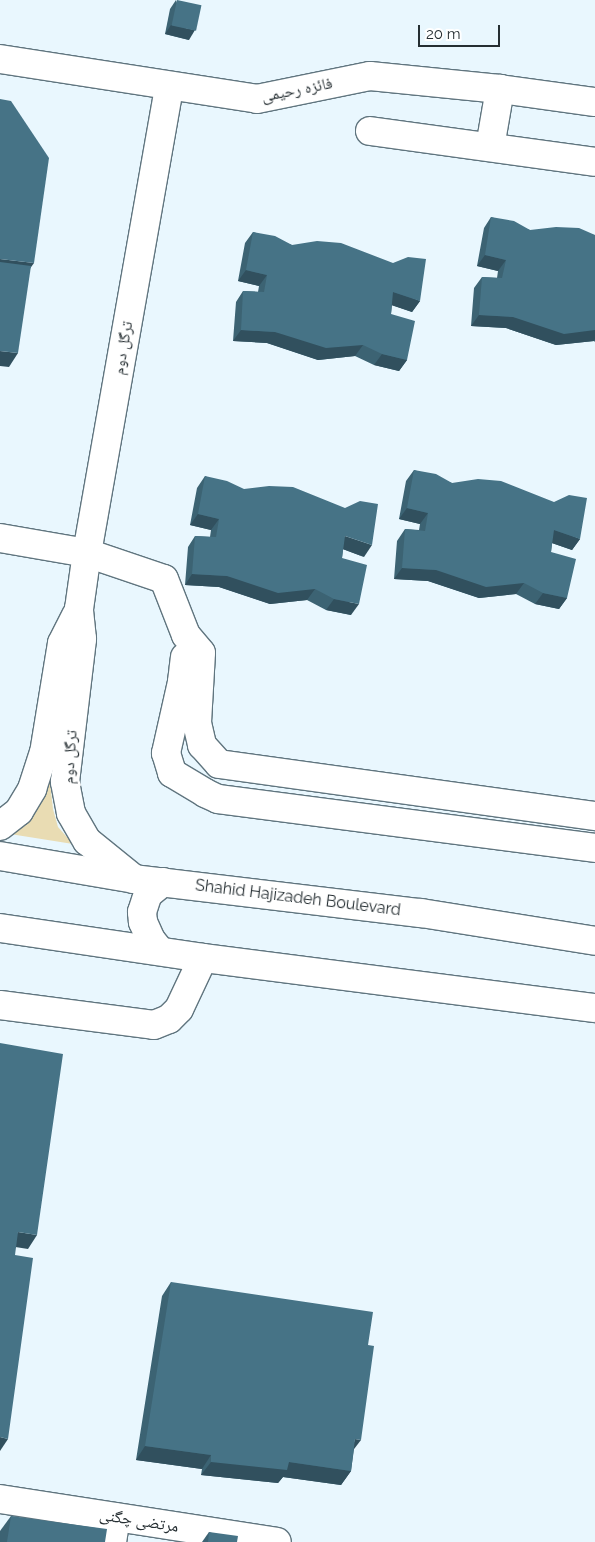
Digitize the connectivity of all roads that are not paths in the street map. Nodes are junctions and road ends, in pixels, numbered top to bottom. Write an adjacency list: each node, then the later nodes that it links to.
1 (0, 59): 2 (street, فائزه رحیمی)
2 (169, 86): 3 (street, فائزه رحیمی); 9 (street, ترگل دوم)
3 (500, 89): 4 (street, فائزه رحیمی); 6 (street)
4 (595, 102)
5 (370, 131): 6 (street)
6 (490, 147): 7 (street)
7 (595, 162)
8 (0, 538): 9 (street)
9 (87, 554): 10 (street, ترگل دوم); 11 (street)
10 (78, 609): 13 (street, ترگل دوم); 16 (street, ترگل دوم)
11 (186, 635): 12 (street); 14 (street)
12 (595, 816)
13 (0, 826)
14 (595, 848)
15 (0, 856): 16 (street, Shahid Hajizadeh Boulevard)
16 (134, 879): 17 (street, Shahid Hajizadeh Boulevard)
17 (163, 882): 19 (street, Shahid Hajizadeh Boulevard); 20 (street)
18 (0, 928): 20 (street)
19 (595, 941)
20 (160, 951): 21 (street)
21 (203, 958): 22 (street); 23 (street)
22 (0, 1005)
23 (595, 1008)
24 (0, 1499): 25 (street, مرتضی چگنی)
25 (114, 1529): 26 (street, مرتضی چگنی)
26 (159, 1533): 27 (street, مرتضی چگنی)
27 (277, 1542)

